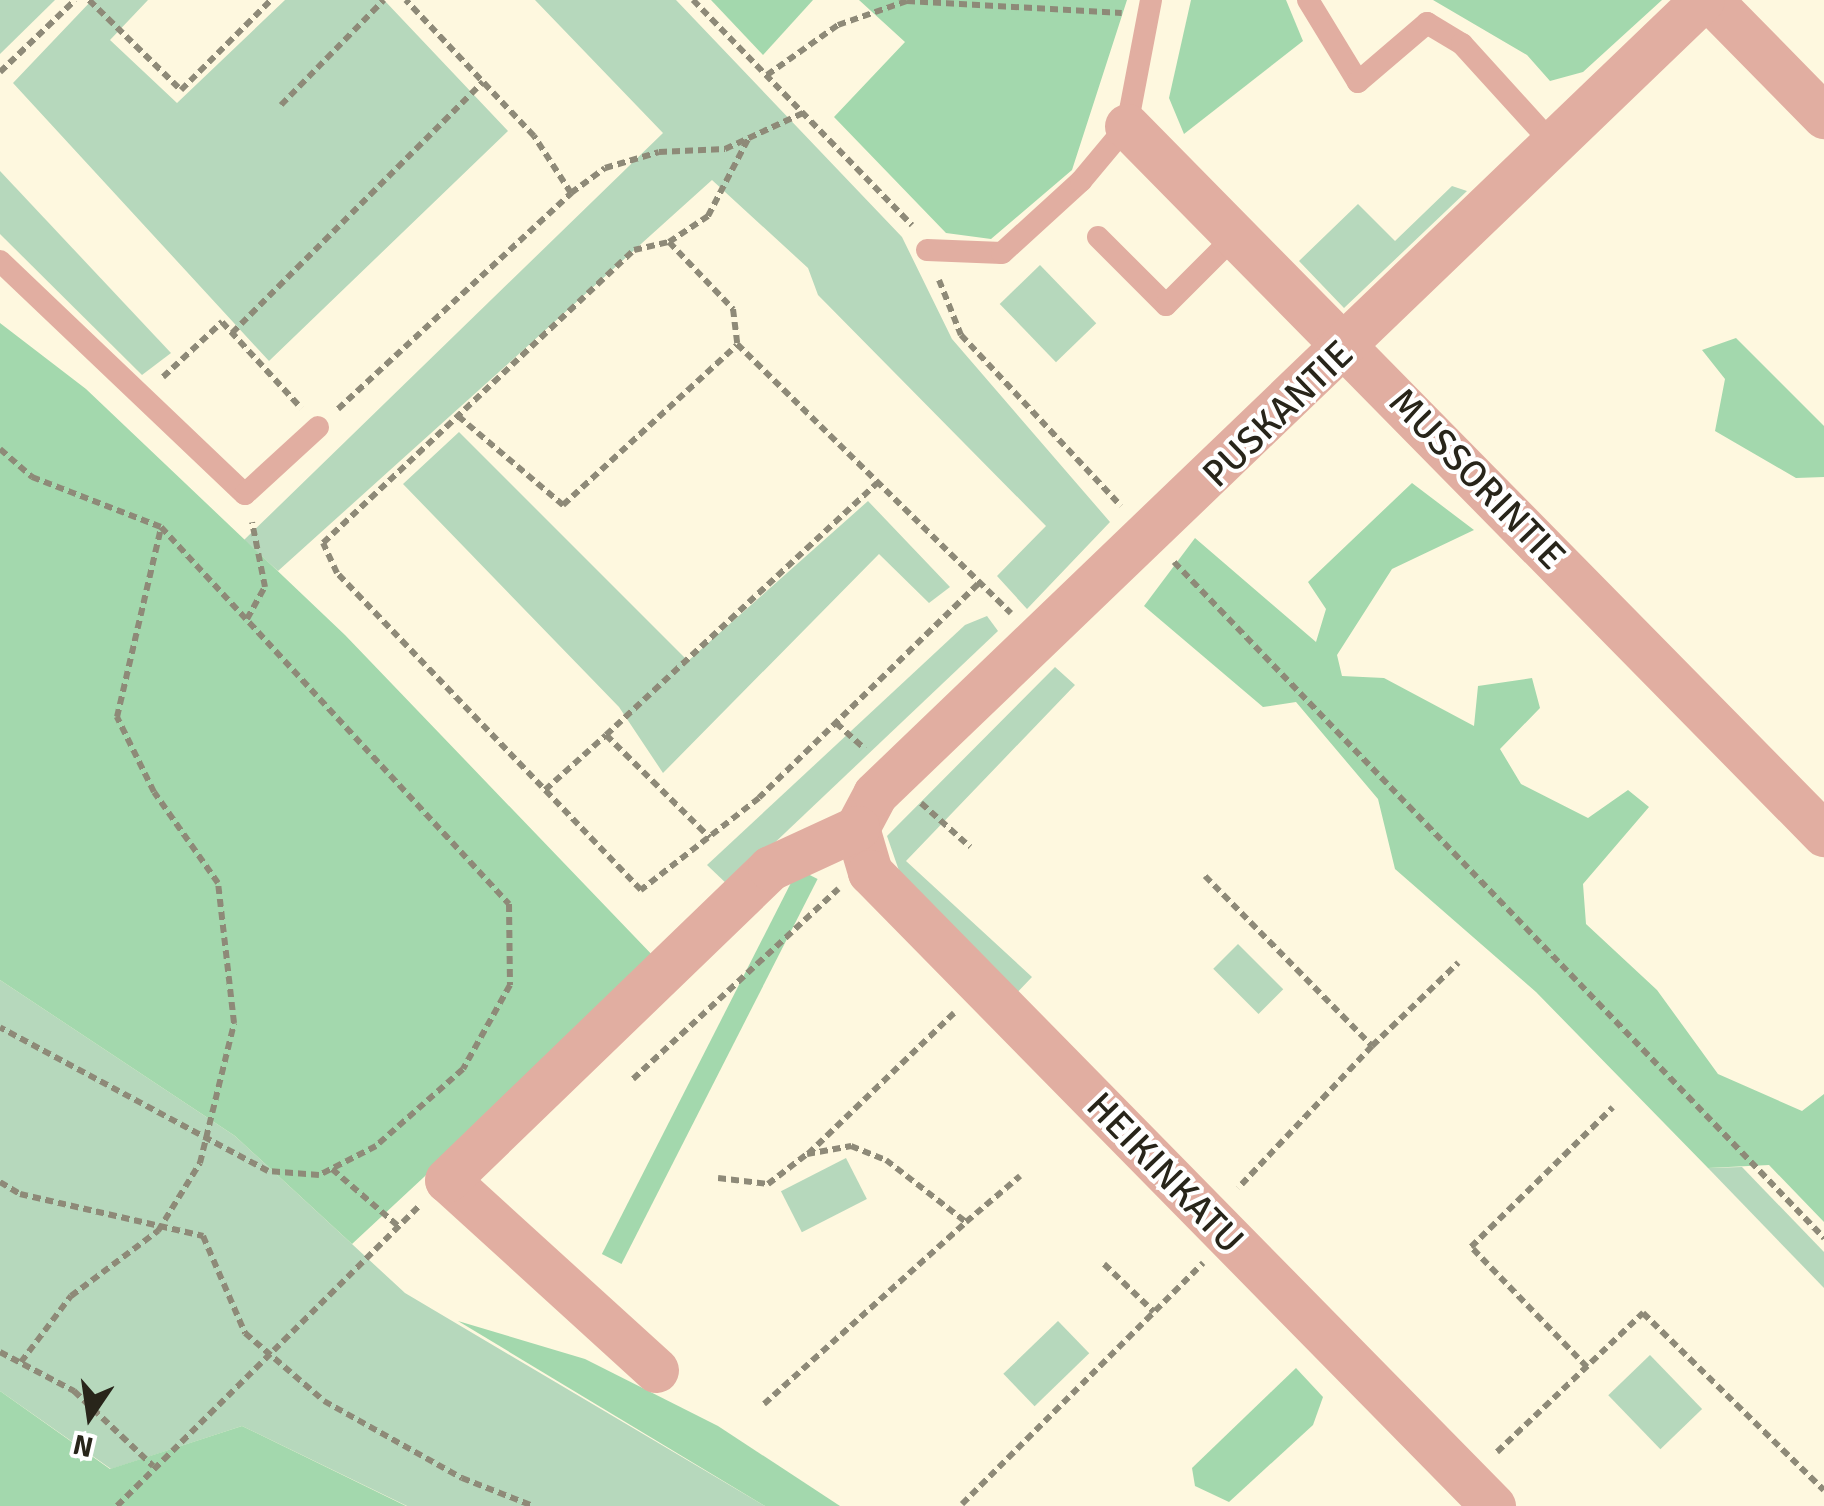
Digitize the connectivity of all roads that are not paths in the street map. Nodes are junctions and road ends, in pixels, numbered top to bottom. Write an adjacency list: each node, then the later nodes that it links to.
1 (1308, 0): 7 (lane)
2 (1702, 0): 7 (street, PUSKANTIE)
3 (1710, 0): 5 (street)
4 (1150, 8): 6 (lane)
5 (1824, 116)
6 (1127, 126): 8 (street, MUSSORINTIE); 10 (lane)
7 (1554, 145): 12 (street, PUSKANTIE)
8 (1236, 235): 9 (lane); 12 (street, MUSSORINTIE)
9 (1098, 237)
10 (927, 250)
11 (0, 261): 13 (lane)
12 (1348, 348): 14 (street, MUSSORINTIE); 15 (street, PUSKANTIE)
13 (318, 427)
14 (1824, 834)
15 (843, 835): 16 (street); 17 (street, HEIKINKATU)
16 (656, 1370)
17 (1480, 1493)

